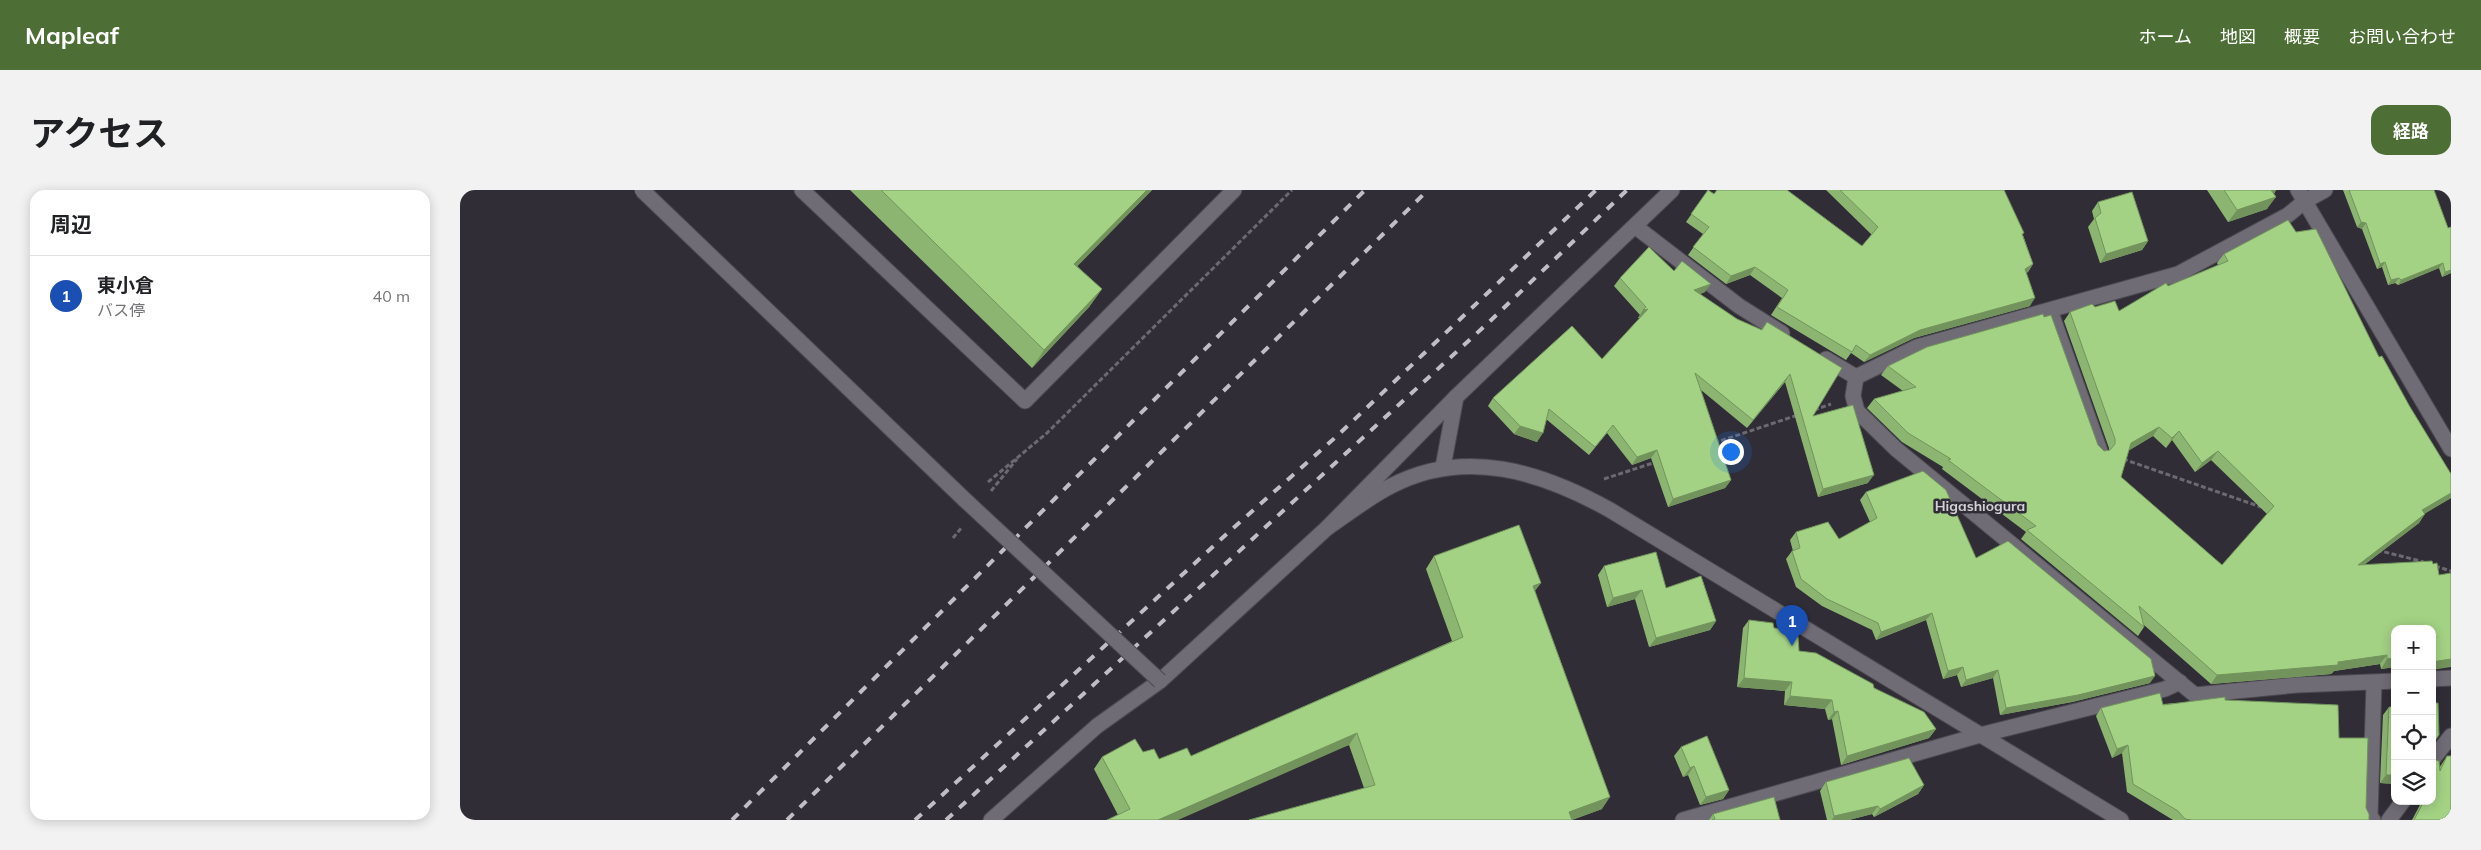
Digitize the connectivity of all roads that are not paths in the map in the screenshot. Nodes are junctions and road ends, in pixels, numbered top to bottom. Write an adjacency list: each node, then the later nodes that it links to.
1 (642, 190): 19 (street, bridge)
2 (802, 190): 3 (street)
3 (1234, 190)
4 (1672, 190): 7 (street)
5 (2325, 190): 6 (street)
6 (2301, 195): 8 (street); 13 (street)
7 (1636, 227): 9 (street); 12 (street)
8 (2050, 310): 11 (street); 14 (street)
9 (1798, 342)
10 (1814, 352): 11 (street)
11 (1856, 377): 21 (street)
12 (1456, 397): 15 (street); 16 (street)
13 (2451, 449)
14 (2100, 451)
15 (1443, 467): 16 (street); 23 (street)
16 (1327, 528): 19 (street)
17 (2451, 678): 18 (street)
18 (2436, 679)
19 (1160, 681): 27 (street)
20 (2391, 681): 22 (street)
21 (2180, 682): 22 (street); 23 (street)
22 (2374, 683): 30 (street)
23 (1980, 735): 28 (street); 29 (street)
24 (2451, 736): 25 (street)
25 (2436, 755)
26 (2400, 805): 31 (street)
27 (991, 820)
28 (1682, 820)
29 (2121, 820)
30 (2373, 820)
31 (2390, 820)

